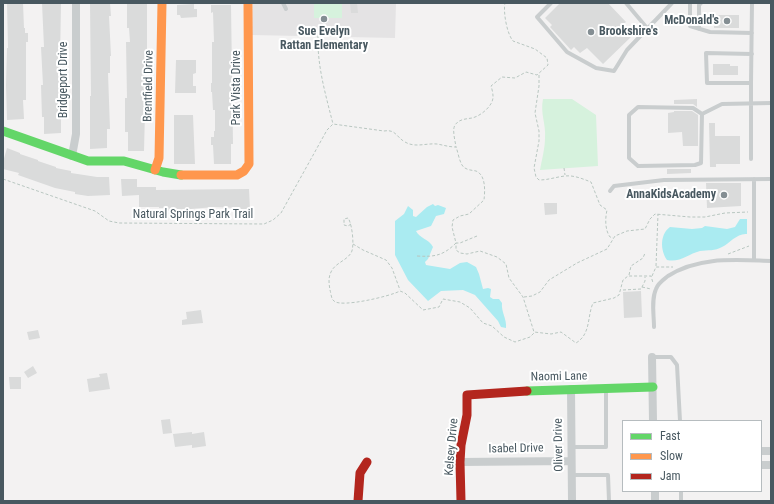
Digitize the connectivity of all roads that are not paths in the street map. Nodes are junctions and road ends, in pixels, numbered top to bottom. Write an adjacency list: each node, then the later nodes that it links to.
1 (76, 3): 21 (street, Bridgeport Drive)
2 (162, 3): 23 (street, Brentfield Drive)
3 (248, 3): 23 (street, Park Vista Drive)
4 (283, 3): 11 (lane)
5 (551, 3): 12 (lane)
6 (626, 3): 12 (lane)
7 (672, 3): 12 (lane)
8 (690, 3): 13 (lane)
9 (700, 3): 13 (lane)
10 (752, 3): 14 (lane)
11 (286, 9)
12 (647, 28)
13 (699, 28): 14 (lane)
14 (752, 33): 15 (lane)
15 (752, 54): 16 (lane); 16 (lane)
16 (751, 83): 18 (lane)
17 (771, 103): 18 (lane)
18 (750, 104): 19 (lane); 22 (lane)
19 (702, 114): 19 (lane)
20 (3, 131): 21 (street)
21 (72, 156): 23 (street)
22 (751, 159)
23 (156, 170)
24 (754, 179): 25 (lane); 26 (lane); 27 (lane)
25 (771, 179)
26 (610, 191)
27 (754, 260): 28 (lane); 29 (lane)
28 (771, 261)
29 (654, 327)
30 (652, 357): 32 (street); 36 (lane)
31 (606, 388): 32 (street, Naomi Lane); 33 (street, Naomi Lane); 37 (lane)
32 (653, 388): 35 (street)
33 (570, 389): 34 (street, Naomi Lane); 37 (street, Oliver Drive)
34 (467, 395): 40 (street, Kelsey Drive)
35 (653, 420)
36 (680, 420)
37 (571, 447): 38 (street, Oliver Drive)
38 (571, 461): 40 (street, Isabel Drive); 41 (street, Oliver Drive)
39 (367, 462): 42 (street)
40 (460, 462): 43 (street, Kelsey Drive)
41 (572, 475): 44 (street, Oliver Drive); 45 (lane)
42 (358, 501)
43 (461, 501)
44 (572, 501)
45 (609, 501)

